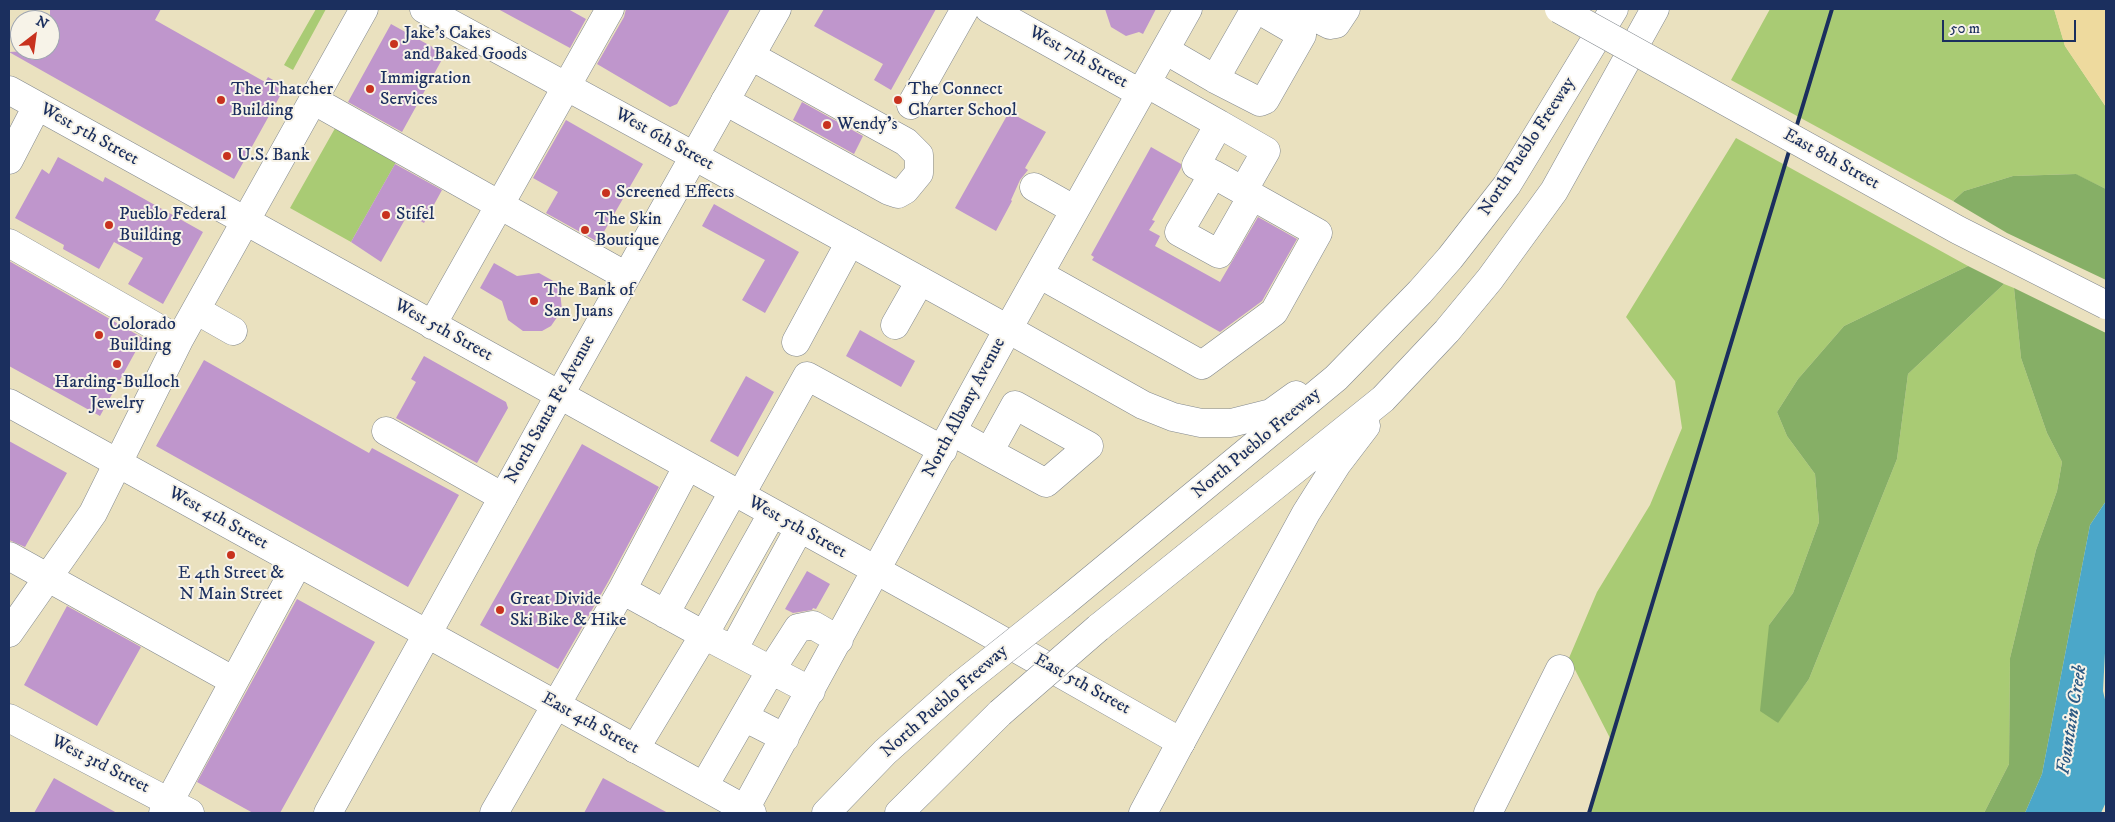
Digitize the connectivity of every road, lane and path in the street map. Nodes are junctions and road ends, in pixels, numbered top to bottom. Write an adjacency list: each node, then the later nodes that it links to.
1 (364, 9): 20 (main road)
2 (424, 9): 17 (main road, West 6th Street)
3 (610, 9): 17 (main road)
4 (778, 9): 15 (main road, North Santa Fe Avenue)
5 (965, 9): 22 (main road)
6 (989, 9): 18 (main road, West 7th Street)
7 (1188, 9): 14 (main road, North Albany Avenue)
8 (1256, 9): 16 (main road); 16 (main road)
9 (1298, 9): 10 (main road)
10 (1346, 9)
11 (1559, 9): 38 (main road, East 8th Street, bridge)
12 (1614, 9): 46 (main road, North Pueblo Freeway)
13 (1655, 9): 48 (main road)
14 (1165, 50): 16 (main road); 18 (main road, North Albany Avenue)
15 (751, 56): 21 (main road, North Santa Fe Avenue); 21 (main road)
16 (1214, 79)
17 (567, 87): 25 (main road, West 6th Street); 30 (main road)
18 (1143, 88): 24 (main road, West 7th Street); 31 (main road, North Albany Avenue)
19 (9, 90): 23 (main road, West 5th Street)
20 (313, 100): 30 (main road); 32 (main road)
21 (725, 101): 25 (main road, North Santa Fe Avenue)
22 (911, 105)
23 (38, 106): 26 (main road); 32 (main road, West 5th Street)
24 (1219, 124): 27 (main road); 29 (main road, West 7th Street)
25 (694, 156): 33 (main road, West 6th Street); 36 (main road, North Santa Fe Avenue)
26 (9, 160)
27 (1212, 174): 29 (main road); 29 (main road)
28 (1034, 186): 31 (main road)
29 (1247, 194): 35 (main road)
30 (500, 205): 36 (main road); 41 (main road)
31 (1075, 210): 35 (main road, North Albany Avenue)
32 (244, 222): 39 (main road); 41 (main road, West 5th Street)
33 (850, 242): 37 (main road, West 6th Street); 45 (main road)
34 (9, 244): 44 (main road)
35 (1039, 274): 42 (main road, North Albany Avenue)
36 (626, 276): 47 (main road, North Santa Fe Avenue)
37 (920, 281): 40 (main road); 42 (main road, West 6th Street)
38 (2106, 305)
39 (196, 310): 43 (main road); 44 (main road)
40 (895, 325)
41 (432, 326): 47 (main road, West 5th Street)
42 (1008, 329): 46 (main road, West 6th Street); 51 (main road, North Albany Avenue)
43 (233, 331)
44 (179, 340): 53 (main road)
45 (796, 342)
46 (1368, 348): 85 (main road, North Pueblo Freeway, bridge)
47 (559, 396): 54 (main road, West 5th Street); 56 (main road, North Santa Fe Avenue)
48 (1383, 399): 78 (main road); 86 (main road, bridge)
49 (9, 403): 53 (main road, West 4th Street)
50 (386, 431): 56 (main road)
51 (948, 441): 52 (main road); 55 (main road); 61 (main road, North Albany Avenue)
52 (988, 452)
53 (117, 462): 60 (main road, West 4th Street); 62 (main road)
54 (687, 467): 55 (main road, West 5th Street); 63 (main road)
55 (737, 494): 57 (main road, West 5th Street); 64 (main road)
56 (503, 497): 66 (main road, North Santa Fe Avenue)
57 (772, 514): 58 (main road, West 5th Street); 67 (main road)
58 (799, 529): 61 (main road, West 5th Street); 69 (main road)
59 (9, 556): 62 (main road)
60 (298, 563): 66 (main road, West 4th Street); 72 (main road)
61 (877, 572): 68 (main road, North Albany Avenue); 78 (main road, East 5th Street)
62 (48, 578): 65 (main road); 72 (main road)
63 (622, 590): 64 (main road); 74 (main road)
64 (665, 614): 67 (main road)
65 (9, 633)
66 (428, 634): 74 (main road, East 4th Street); 83 (main road, North Santa Fe Avenue)
67 (704, 635): 69 (main road); 79 (main road)
68 (839, 640): 70 (main road); 73 (main road, North Albany Avenue)
69 (733, 650): 70 (main road)
70 (771, 670): 73 (main road); 75 (main road)
71 (1560, 670): 88 (main road)
72 (234, 681): 81 (main road)
73 (811, 691): 77 (main road, North Albany Avenue)
74 (554, 704): 79 (main road, East 4th Street); 84 (main road)
75 (744, 717): 77 (main road); 80 (main road)
76 (9, 718): 81 (main road, West 3rd Street)
77 (785, 738): 82 (main road, North Albany Avenue)
78 (1181, 742): 87 (main road)
79 (635, 749): 80 (main road, East 4th Street)
80 (704, 786): 82 (main road, East 4th Street)
81 (174, 809)
82 (749, 811)
83 (328, 813)
84 (494, 813)
85 (826, 813)
86 (900, 813)
87 (1143, 813)
88 (1488, 813)

